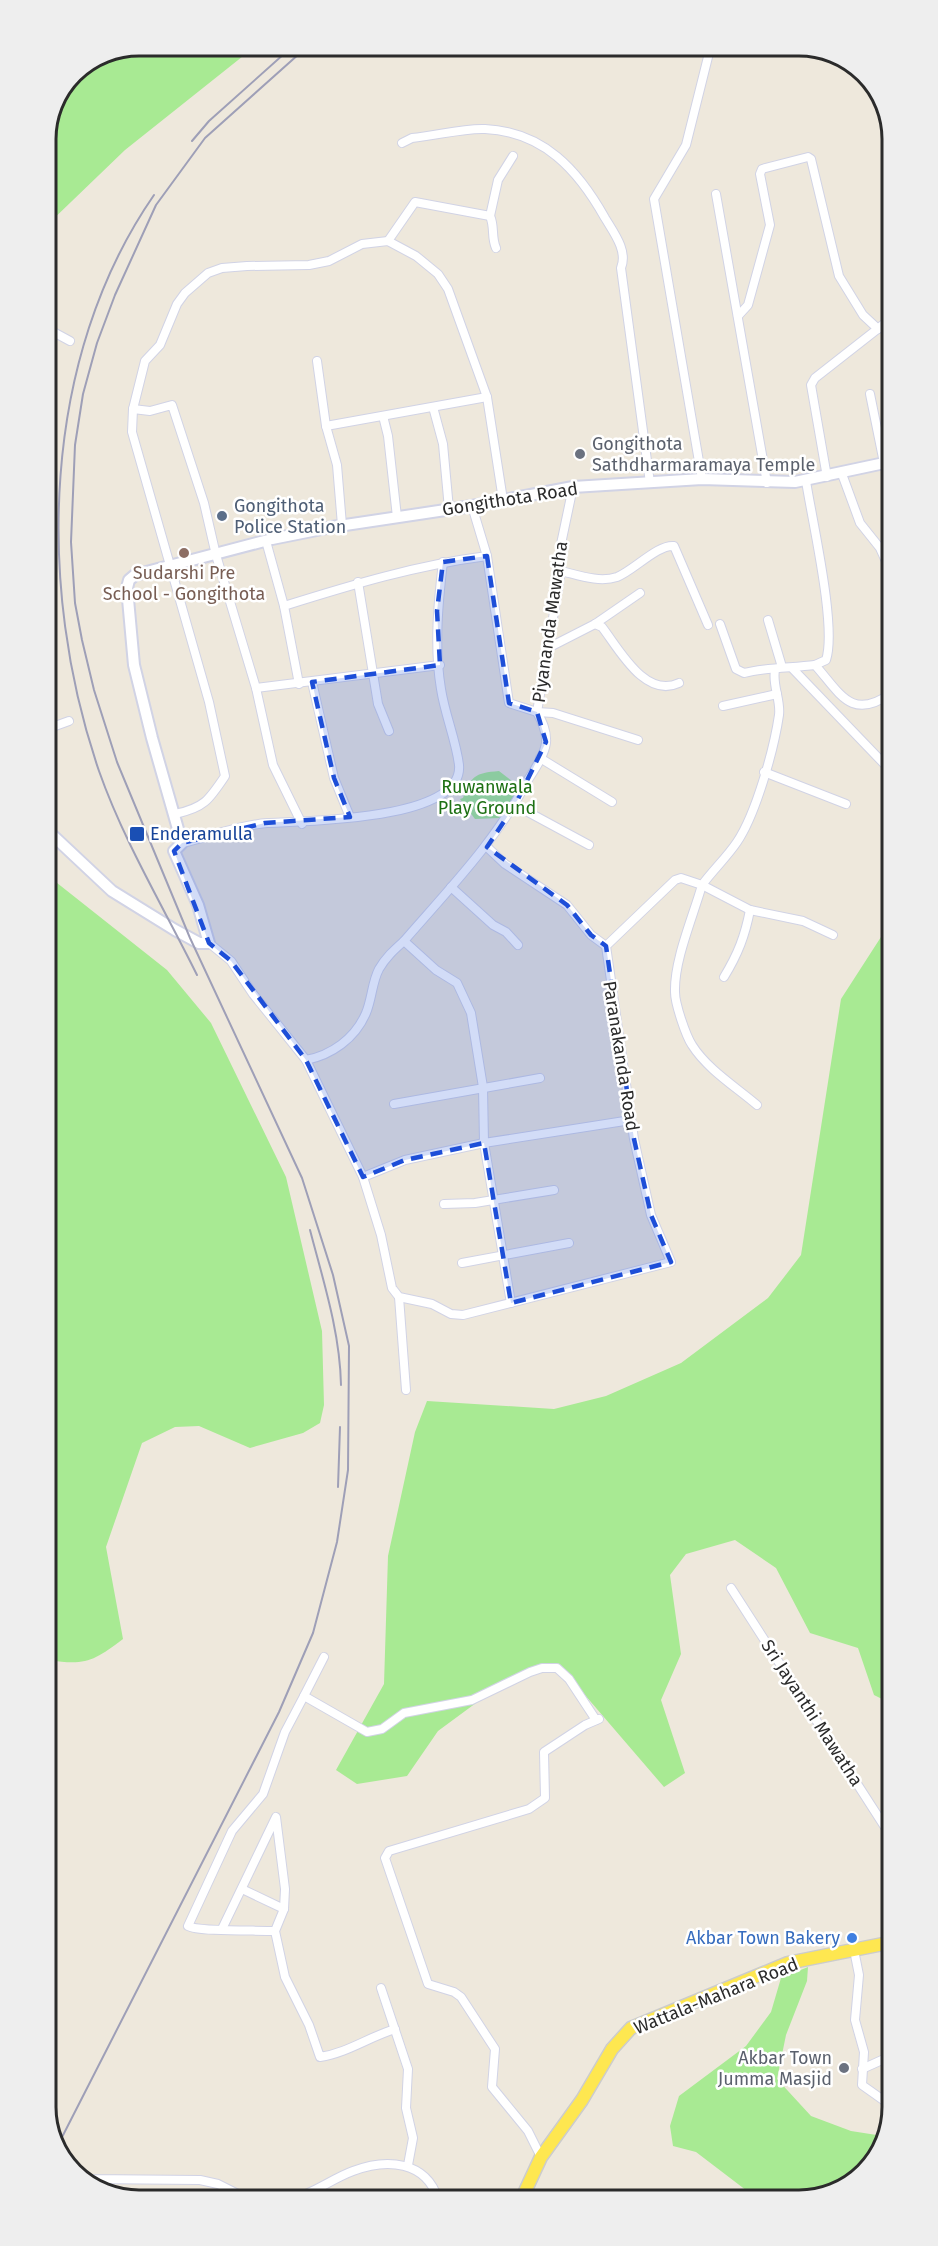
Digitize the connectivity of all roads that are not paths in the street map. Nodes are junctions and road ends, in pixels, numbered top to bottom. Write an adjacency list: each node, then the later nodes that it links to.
1 (708, 56): 24 (street)
2 (402, 143): 26 (street)
3 (513, 156): 5 (street)
4 (716, 194): 8 (street)
5 (490, 216): 6 (street); 7 (street)
6 (388, 241): 15 (street); 17 (street)
7 (496, 248)
8 (738, 316): 10 (street); 27 (street)
9 (882, 326): 10 (street)
10 (878, 329): 23 (street)
11 (56, 333): 12 (street)
12 (70, 341)
13 (317, 361): 19 (street)
14 (870, 394): 20 (street)
15 (487, 397): 16 (street); 29 (street)
16 (433, 407): 18 (street); 31 (street)
17 (133, 409): 36 (street); 39 (street)
18 (383, 416): 19 (street); 32 (street)
19 (326, 426): 33 (street)
20 (882, 446)
21 (882, 464): 22 (street, Gongithota Road)
22 (842, 474): 23 (street, Gongithota Road); 35 (street)
23 (827, 477): 25 (street, Gongithota Road)
24 (702, 479): 26 (street, Gongithota Road); 27 (street, Gongithota Road)
25 (806, 481): 27 (street, Gongithota Road); 49 (street)
26 (650, 483): 28 (street, Gongithota Road)
27 (767, 483)
28 (573, 487): 29 (street, Gongithota Road); 40 (street, Piyananda Mawatha)
29 (503, 500): 30 (street, Gongithota Road)
30 (472, 506): 31 (street, Gongithota Road); 37 (street)
31 (449, 509): 32 (street, Gongithota Road)
32 (397, 517): 33 (street, Gongithota Road)
33 (342, 525): 34 (street, Gongithota Road)
34 (266, 541): 36 (street, Gongithota Road); 43 (street)
35 (882, 552)
36 (216, 555): 39 (street, Gongithota Road); 57 (street)
37 (487, 556): 38 (street); 61 (street)
38 (443, 562): 41 (street); 50 (street)
39 (172, 566): 72 (street); 72 (street, Gongithota Road)
40 (561, 571): 47 (street); 48 (street, Piyananda Mawatha)
41 (358, 582): 43 (street); 53 (street)
42 (640, 593): 45 (street)
43 (284, 606): 56 (street)
44 (768, 620): 52 (street)
45 (595, 624): 48 (street); 55 (street)
46 (720, 624): 52 (street)
47 (708, 625)
48 (548, 648): 61 (street, Piyananda Mawatha)
49 (815, 665): 51 (street); 59 (street)
50 (440, 666): 53 (street); 73 (street)
51 (792, 668): 52 (street); 67 (street)
52 (779, 669): 58 (street)
53 (373, 674): 54 (street); 64 (street)
54 (312, 682): 56 (street); 73 (street)
55 (679, 683)
56 (299, 684): 57 (street)
57 (256, 688): 74 (street)
58 (777, 694): 60 (street); 68 (street)
59 (882, 699)
60 (723, 706)
61 (537, 712): 65 (street); 66 (street, Piyananda Mawatha)
62 (69, 721): 63 (street)
63 (56, 726)
64 (389, 731)
65 (638, 740)
66 (540, 758): 69 (street); 71 (street, Piyananda Mawatha)
67 (882, 762)
68 (764, 772): 70 (street); 79 (street)
69 (612, 802)
70 (846, 804)
71 (515, 805): 77 (street); 78 (street, Piyananda Mawatha)
72 (175, 813): 76 (street)
73 (350, 817): 74 (street)
74 (302, 824): 76 (street)
75 (56, 838): 84 (street)
76 (182, 843): 84 (street)
77 (589, 845)
78 (486, 846): 80 (street, Piyananda Mawatha); 86 (street)
79 (702, 885): 81 (street); 86 (street); 92 (street)
80 (451, 887): 83 (street, Piyananda Mawatha); 85 (street)
81 (750, 910): 82 (street); 87 (street)
82 (833, 935)
83 (404, 941): 88 (street, Piyananda Mawatha); 90 (street)
84 (209, 943): 88 (street)
85 (518, 945)
86 (606, 946): 93 (street, Paranakanda Road)
87 (724, 977)
88 (306, 1060): 95 (street)
89 (540, 1078): 90 (street)
90 (483, 1087): 91 (street); 94 (street)
91 (394, 1104)
92 (757, 1105)
93 (631, 1120): 94 (street); 103 (street, Paranakanda Road)
94 (484, 1143): 95 (street); 97 (street)
95 (363, 1177): 102 (street)
96 (554, 1190): 97 (street)
97 (495, 1198): 98 (street); 100 (street)
98 (444, 1204)
99 (569, 1243): 100 (street)
100 (503, 1253): 101 (street); 103 (street)
101 (462, 1263)
102 (399, 1297): 103 (street); 104 (street)
103 (511, 1303)
104 (406, 1390)
105 (731, 1588): 108 (street, Sri Jayanthi Mawatha)
106 (324, 1657): 107 (street)
107 (304, 1696): 111 (street); 120 (street)
108 (882, 1822)
109 (242, 1889): 110 (street); 110 (street); 111 (street)
110 (284, 1909): 112 (street)
111 (222, 1929): 112 (street)
112 (275, 1931): 116 (street)
113 (882, 1944): 114 (main road, Wattala-Mahara Road)
114 (854, 1950): 118 (street); 120 (main road, Wattala-Mahara Road)
115 (381, 1988): 116 (street)
116 (395, 2029): 121 (street)
117 (882, 2060): 118 (street)
118 (862, 2069): 119 (street)
119 (882, 2098)
120 (541, 2157): 126 (main road, Wattala-Mahara Road)
121 (408, 2165): 124 (street); 125 (street)
122 (101, 2181): 123 (street)
123 (230, 2190)
124 (311, 2190)
125 (436, 2190)
126 (526, 2190)

